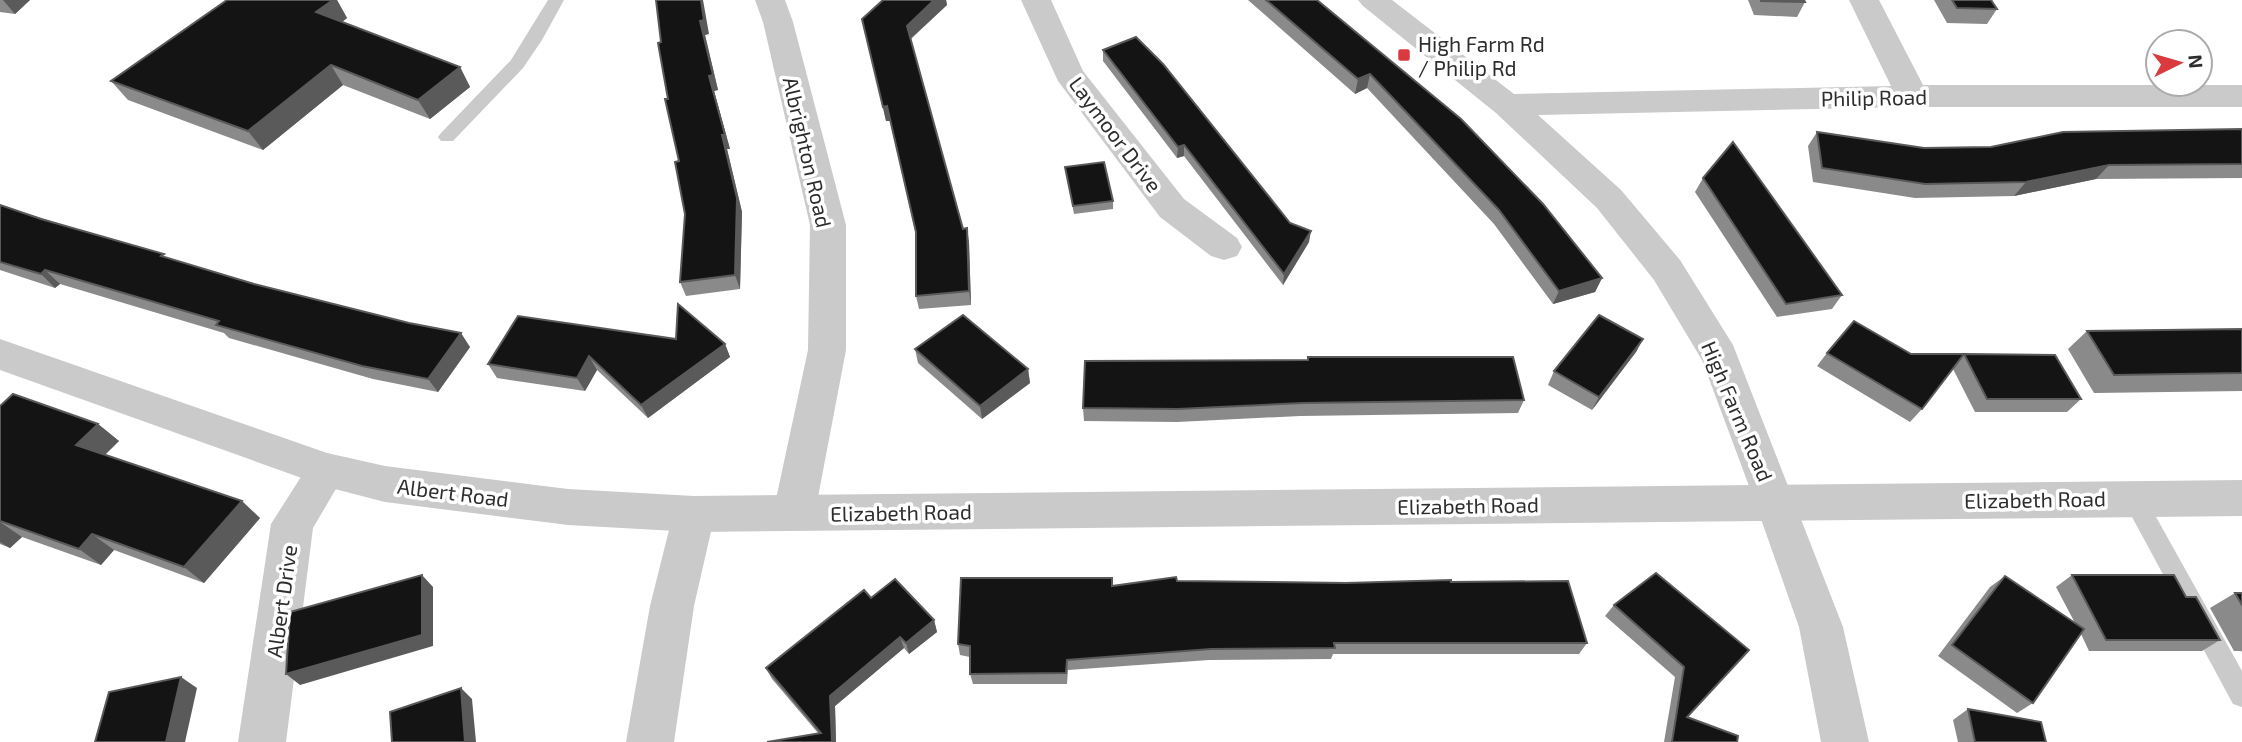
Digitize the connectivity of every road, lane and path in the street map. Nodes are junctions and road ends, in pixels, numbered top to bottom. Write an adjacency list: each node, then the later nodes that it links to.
1 (556, 0): 9 (lane)
2 (770, 0): 16 (street, Albrighton Road)
3 (1036, 0): 10 (street, Laymoor Drive)
4 (1373, 0): 8 (street, High Farm Road)
5 (1864, 0): 6 (street)
6 (1912, 96): 7 (street, Philip Road); 8 (street, Philip Road)
7 (2242, 96)
8 (1507, 105): 15 (street, High Farm Road)
9 (447, 137)
10 (1224, 247)
11 (0, 354): 12 (street, Albert Road)
12 (327, 470): 17 (street, Albert Road); 19 (street, Albert Drive)
13 (2133, 497): 14 (street, Elizabeth Road); 15 (street, Elizabeth Road); 18 (lane)
14 (2242, 498)
15 (1776, 502): 16 (street, Elizabeth Road); 21 (street, High Farm Road)
16 (794, 513): 17 (street, Elizabeth Road)
17 (694, 514): 20 (street)
18 (2242, 695)
19 (261, 742)
20 (650, 742)
21 (1845, 742)

